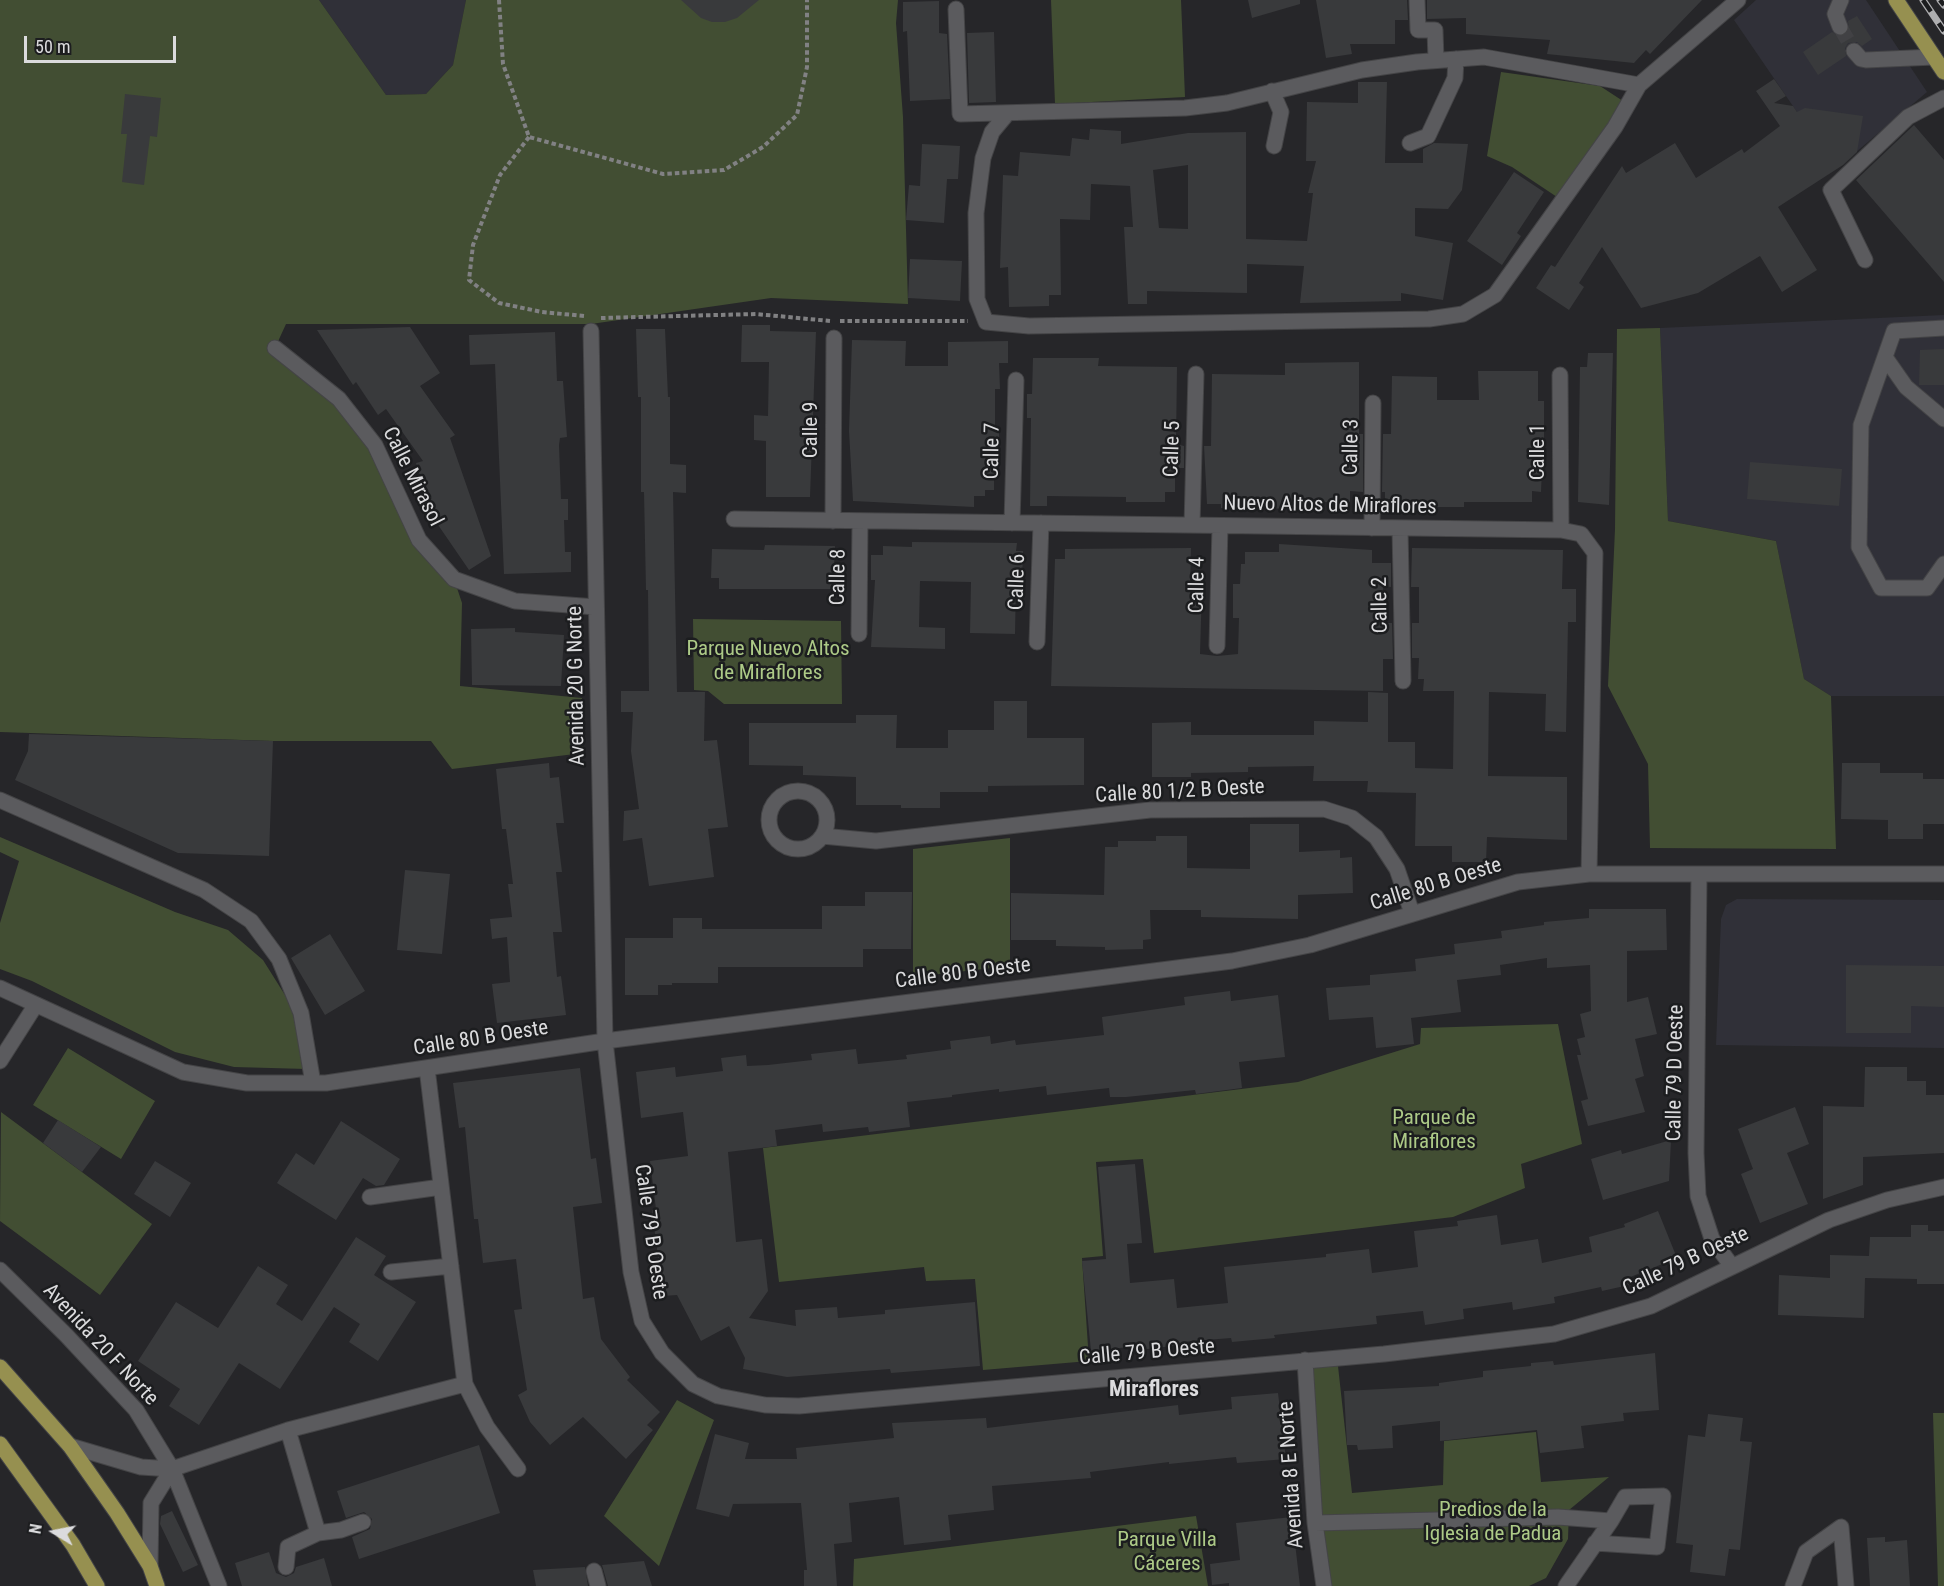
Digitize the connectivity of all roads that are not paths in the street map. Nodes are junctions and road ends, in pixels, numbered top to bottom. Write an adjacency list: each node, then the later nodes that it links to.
1 (1417, 0): 10 (street)
2 (1738, 0): 12 (street)
3 (1825, 0): 6 (street)
4 (1896, 0): 8 (main road)
5 (956, 9): 15 (street)
6 (1839, 14)
7 (1854, 51): 8 (street)
8 (1934, 57): 11 (main road)
9 (1456, 59): 10 (street); 12 (street); 16 (street)
10 (1436, 60): 13 (street)
11 (1944, 72)
12 (1639, 85): 15 (street)
13 (1272, 91): 15 (street); 17 (street)
14 (1944, 98): 18 (street)
15 (1006, 114)
16 (1410, 143)
17 (1274, 146)
18 (1865, 260)
19 (590, 324): 40 (street, Avenida 20 G Norte)
20 (1944, 328): 23 (street)
21 (834, 338): 30 (street, Calle 9)
22 (275, 348): 40 (street, Calle Mirasol)
23 (1885, 357): 28 (street); 39 (street)
24 (1196, 374): 34 (street, Calle 5)
25 (1560, 375): 38 (street, Calle 1)
26 (1016, 380): 32 (street, Calle 7)
27 (1373, 403): 36 (street, Calle 3)
28 (1944, 419)
29 (734, 519): 30 (street, Nuevo Altos de Miraflores)
30 (833, 521): 31 (street, Nuevo Altos de Miraflores)
31 (860, 521): 32 (street, Nuevo Altos de Miraflores); 41 (street, Calle 8)
32 (1012, 523): 33 (street, Nuevo Altos de Miraflores)
33 (1041, 523): 34 (street, Nuevo Altos de Miraflores); 42 (street, Calle 6)
34 (1192, 525): 35 (street, Nuevo Altos de Miraflores)
35 (1220, 526): 36 (street, Nuevo Altos de Miraflores); 43 (street, Calle 4)
36 (1372, 528): 37 (street, Nuevo Altos de Miraflores)
37 (1401, 528): 38 (street, Nuevo Altos de Miraflores); 44 (street, Calle 2)
38 (1561, 530): 47 (street, Nuevo Altos de Miraflores)
39 (1944, 564)
40 (596, 607): 53 (street, Avenida 20 G Norte)
41 (859, 634)
42 (1037, 642)
43 (1217, 646)
44 (1403, 681)
45 (0, 800): 57 (street)
46 (822, 836): 50 (street, Calle 80 1/2 B Oeste)
47 (1589, 874): 48 (street, Calle 80 B Oeste); 50 (street, Calle 80 B Oeste)
48 (1699, 874): 49 (street, Calle 80 B Oeste); 61 (street, Calle 79 D Oeste)
49 (1944, 874)
50 (1412, 913): 53 (street, Calle 80 B Oeste)
51 (0, 988): 52 (street, Calle 80 B Oeste)
52 (35, 1006): 54 (street); 57 (street, Calle 80 B Oeste)
53 (605, 1041): 56 (street, Calle 80 B Oeste); 65 (street, Calle 79 B Oeste)
54 (4, 1046): 55 (street)
55 (0, 1061)
56 (427, 1068): 57 (street, Calle 80 B Oeste); 58 (street)
57 (313, 1083)
58 (441, 1187): 60 (street); 62 (street)
59 (1944, 1187): 61 (street, Calle 79 B Oeste)
60 (370, 1197)
61 (1731, 1265): 65 (street, Calle 79 B Oeste)
62 (451, 1266): 64 (street); 67 (street)
63 (0, 1270): 71 (street, Avenida 20 F Norte)
64 (391, 1272)
65 (1305, 1360): 75 (street, Avenida 8 E Norte)
66 (0, 1367): 69 (main road)
67 (465, 1384): 68 (street); 72 (street)
68 (288, 1430): 71 (street); 76 (street)
69 (70, 1446): 71 (street); 78 (main road)
70 (3, 1453): 80 (main road)
71 (172, 1469): 78 (street); 82 (street, Avenida 20 F Norte)
72 (518, 1469)
73 (1611, 1521): 75 (street); 77 (street); 77 (street)
74 (363, 1522): 76 (street)
75 (1315, 1523): 83 (street, Avenida 8 E Norte)
76 (318, 1533): 79 (street)
77 (1595, 1543): 84 (street)
78 (150, 1566): 81 (main road)
79 (286, 1567)
80 (96, 1585)
81 (157, 1586)
82 (219, 1586)
83 (1324, 1586)
84 (1566, 1586)
85 (1793, 1586): 86 (street)
86 (1846, 1586)

